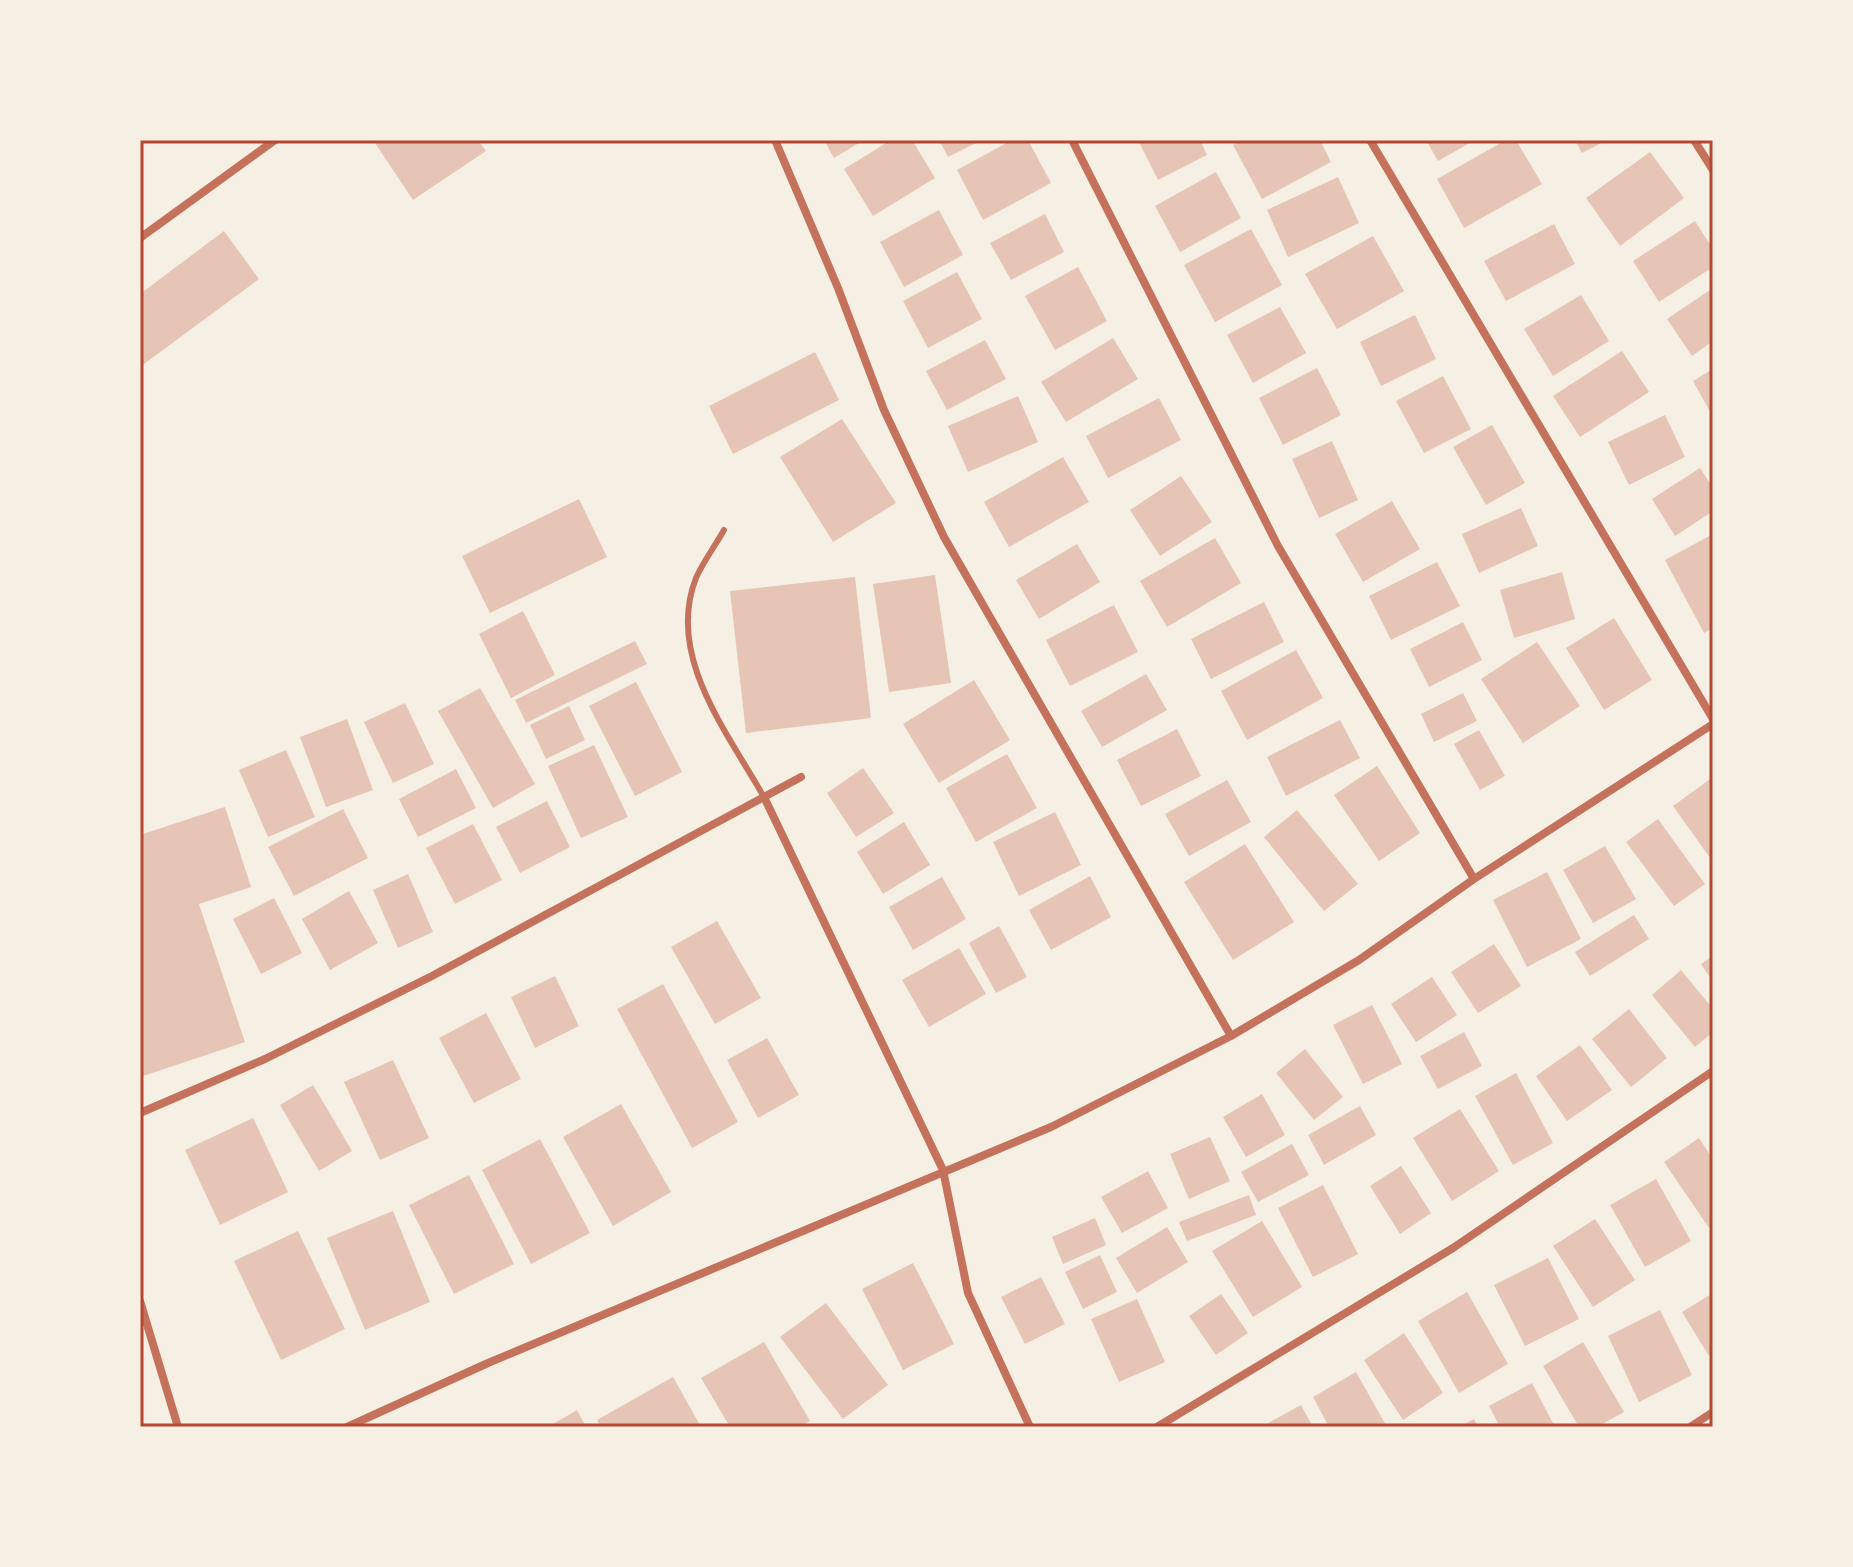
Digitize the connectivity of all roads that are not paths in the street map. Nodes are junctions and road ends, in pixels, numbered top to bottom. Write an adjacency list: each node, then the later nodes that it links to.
1 (275, 140): 7 (street)
2 (775, 140): 13 (street)
3 (1072, 140): 12 (street)
4 (1370, 140): 9 (street)
5 (1694, 140): 6 (street)
6 (1713, 170)
7 (140, 238)
8 (724, 530): 11 (lane)
9 (1713, 722): 12 (street)
10 (801, 777): 11 (street)
11 (765, 799): 15 (street); 16 (street)
12 (1474, 879): 13 (street)
13 (1231, 1036): 16 (street)
14 (1713, 1071): 22 (street)
15 (140, 1113)
16 (943, 1170): 20 (street); 21 (street)
17 (140, 1301): 19 (street)
18 (1713, 1412): 23 (street)
19 (178, 1427)
20 (347, 1427)
21 (1030, 1427)
22 (1157, 1427)
23 (1690, 1427)

